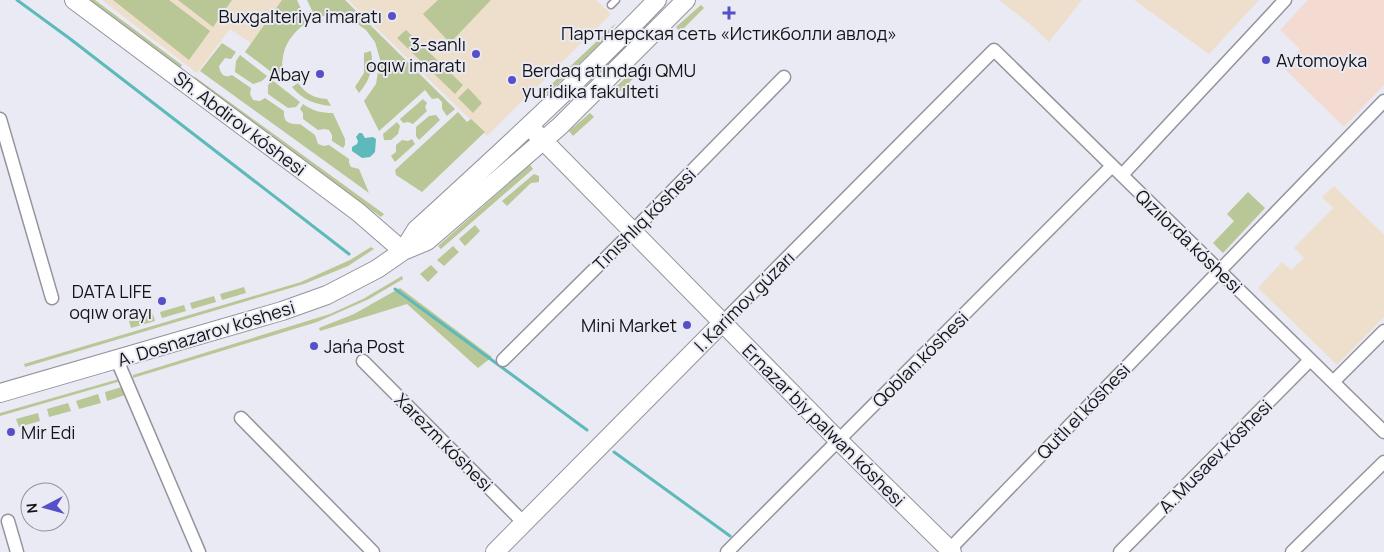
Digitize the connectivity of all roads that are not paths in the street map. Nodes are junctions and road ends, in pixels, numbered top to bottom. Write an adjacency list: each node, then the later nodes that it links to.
1 (74, 0): 13 (street, Sh. Abdirov kóshesi)
2 (657, 0): 9 (street, A. Dosnazarov kóshesi)
3 (686, 0): 10 (street, A. Dosnazarov kóshesi)
4 (1285, 0): 11 (street, Qoblan kóshesi)
5 (994, 50): 11 (street, Qızılorda kóshesi); 16 (street, I. Karimov gúzarı)
6 (784, 77): 12 (street, Tınıshlıq kóshesi)
7 (1384, 101): 14 (street, Qutlı el kóshesi)
8 (0, 119): 15 (street)
9 (529, 126): 10 (street, Ernazar biy palwan kóshesi); 13 (street, A. Dosnazarov kóshesi)
10 (544, 141): 12 (street, Ernazar biy palwan kóshesi); 13 (street, A. Dosnazarov kóshesi)
11 (1117, 171): 14 (street, Qızılorda kóshesi); 26 (street, Qoblan kóshesi)
12 (632, 232): 16 (street, Ernazar biy palwan kóshesi); 19 (street, Tınıshlıq kóshesi)
13 (403, 251): 18 (street, A. Dosnazarov kóshesi)
14 (1220, 271): 20 (street, Qızılorda kóshesi); 30 (street, Qutlı el kóshesi)
15 (52, 298)
16 (722, 322): 26 (street, Ernazar biy palwan kóshesi); 29 (street, I. Karimov gúzarı)
17 (1384, 330): 22 (street)
18 (117, 360): 23 (street, A. Dosnazarov kóshesi); 32 (street)
19 (503, 360)
20 (1310, 360): 22 (street, Qızılorda kóshesi); 36 (street, A. Musaev kóshesi)
21 (363, 361): 29 (street, Xarezm kóshesi)
22 (1333, 382): 25 (street, Qızılorda kóshesi)
23 (0, 393)
24 (241, 418): 33 (street)
25 (1384, 432)
26 (839, 441): 30 (street, Ernazar biy palwan kóshesi); 35 (street, Qoblan kóshesi)
27 (1384, 462): 37 (street)
28 (8, 521): 31 (street)
29 (524, 523): 34 (street, I. Karimov gúzarı)
30 (950, 551)
31 (17, 552)
32 (199, 552)
33 (373, 552)
34 (495, 552)
35 (727, 552)
36 (1120, 552)
37 (1292, 552)

